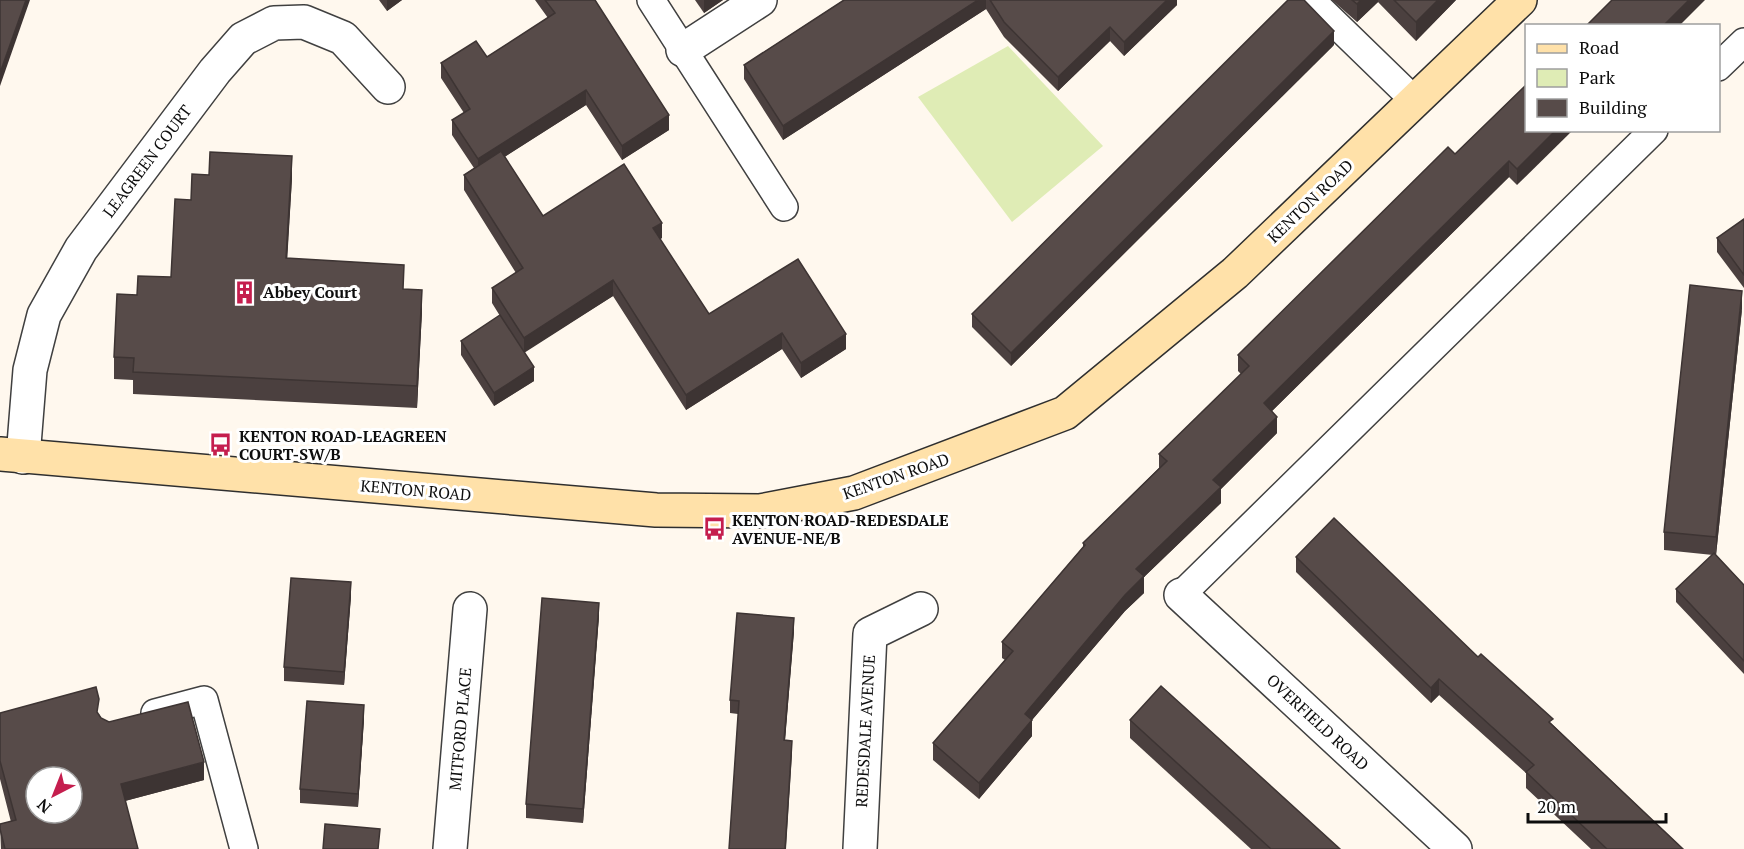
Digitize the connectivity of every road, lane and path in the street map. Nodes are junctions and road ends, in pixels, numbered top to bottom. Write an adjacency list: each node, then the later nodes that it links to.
1 (651, 0): 6 (lane)
2 (760, 0): 6 (street)
3 (1311, 0): 9 (lane)
4 (1509, 4): 9 (street, KENTON ROAD)
5 (1744, 42): 7 (lane)
6 (683, 50): 11 (lane)
7 (1720, 66)
8 (388, 87): 12 (street, LEAGREEN COURT)
9 (1414, 101): 12 (street, KENTON ROAD)
10 (1652, 132): 13 (lane)
11 (784, 207)
12 (11, 455)
13 (1181, 596): 20 (street, OVERFIELD ROAD)
14 (470, 609): 18 (street, MITFORD PLACE)
15 (921, 609): 19 (street, REDESDALE AVENUE)
16 (132, 719): 17 (lane)
17 (244, 849)
18 (450, 849)
19 (860, 849)
20 (1455, 849)

